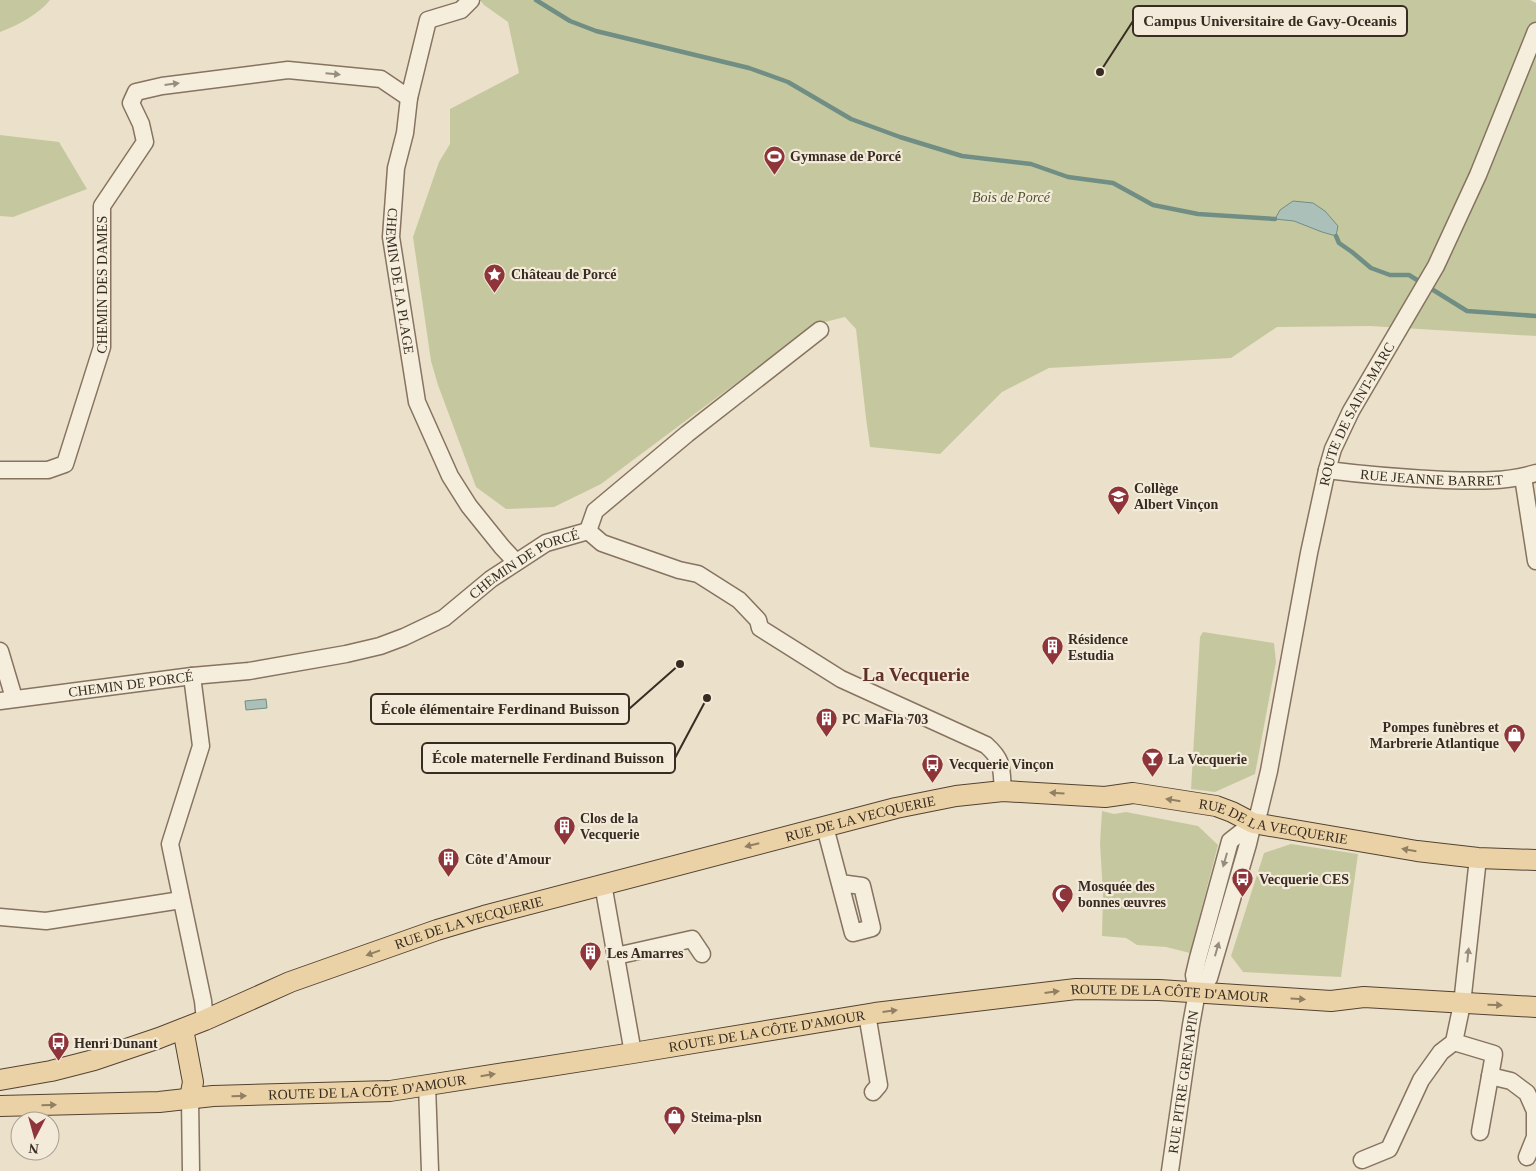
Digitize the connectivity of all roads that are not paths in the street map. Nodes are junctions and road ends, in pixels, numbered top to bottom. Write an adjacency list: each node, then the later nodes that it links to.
1 (471, 0): 3 (street, CHEMIN DE LA PLAGE)
2 (1536, 32): 6 (street, ROUTE DE SAINT-MARC)
3 (409, 98): 5 (street, CHEMIN DES DAMES, one-way to 3); 10 (street, CHEMIN DE LA PLAGE)
4 (820, 330): 8 (street)
5 (0, 470)
6 (1327, 470): 7 (street, RUE JEANNE BARRET); 15 (street, ROUTE DE SAINT-MARC)
7 (1530, 475): 9 (street)
8 (588, 531): 10 (street, CHEMIN DE PORCÉ); 14 (street, CHEMIN DE PORCÉ)
9 (1536, 561)
10 (516, 562): 12 (street, CHEMIN DE PORCÉ)
11 (0, 651): 13 (street)
12 (192, 676): 13 (street, CHEMIN DE PORCÉ); 21 (street)
13 (7, 700)
14 (1003, 791): 15 (main road, RUE DE LA VECQUERIE, one-way to 14); 16 (main road, RUE DE LA VECQUERIE)
15 (1253, 823): 17 (main road, RUE DE LA VECQUERIE, one-way to 15); 25 (street, RUE PITRE GRENAPIN)
16 (825, 827): 19 (street); 20 (main road, RUE DE LA VECQUERIE, one-way to 20)
17 (1478, 858): 18 (main road, RUE DE LA VECQUERIE); 26 (street, one-way to 17)
18 (1536, 860)
19 (840, 883)
20 (603, 884): 24 (street); 29 (main road, RUE DE LA VECQUERIE, one-way to 29)
21 (181, 900): 22 (street); 29 (street)
22 (0, 917)
23 (702, 954): 24 (street)
24 (616, 956): 32 (street)
25 (1197, 992): 26 (main road, ROUTE DE LA CÔTE D'AMOUR, one-way to 26); 28 (main road, ROUTE DE LA CÔTE D'AMOUR, one-way to 25); 44 (street, RUE PITRE GRENAPIN)
26 (1462, 1004): 27 (main road, ROUTE DE LA CÔTE D'AMOUR, one-way to 27); 31 (street)
27 (1536, 1007)
28 (867, 1014): 32 (main road, ROUTE DE LA CÔTE D'AMOUR); 36 (street)
29 (205, 1020): 30 (main road)
30 (183, 1029): 34 (main road); 37 (main road)
31 (1454, 1042): 33 (street); 41 (street)
32 (633, 1053): 35 (main road, ROUTE DE LA CÔTE D'AMOUR, one-way to 32)
33 (1490, 1076): 39 (street); 40 (street)
34 (0, 1080)
35 (427, 1085): 37 (main road, ROUTE DE LA CÔTE D'AMOUR, one-way to 35); 43 (street)
36 (873, 1092)
37 (190, 1098): 38 (main road, ROUTE DE LA CÔTE D'AMOUR, one-way to 37); 42 (street)
38 (0, 1106)
39 (1480, 1132)
40 (1528, 1157)
41 (1362, 1160)
42 (191, 1171)
43 (430, 1171)
44 (1170, 1171)

